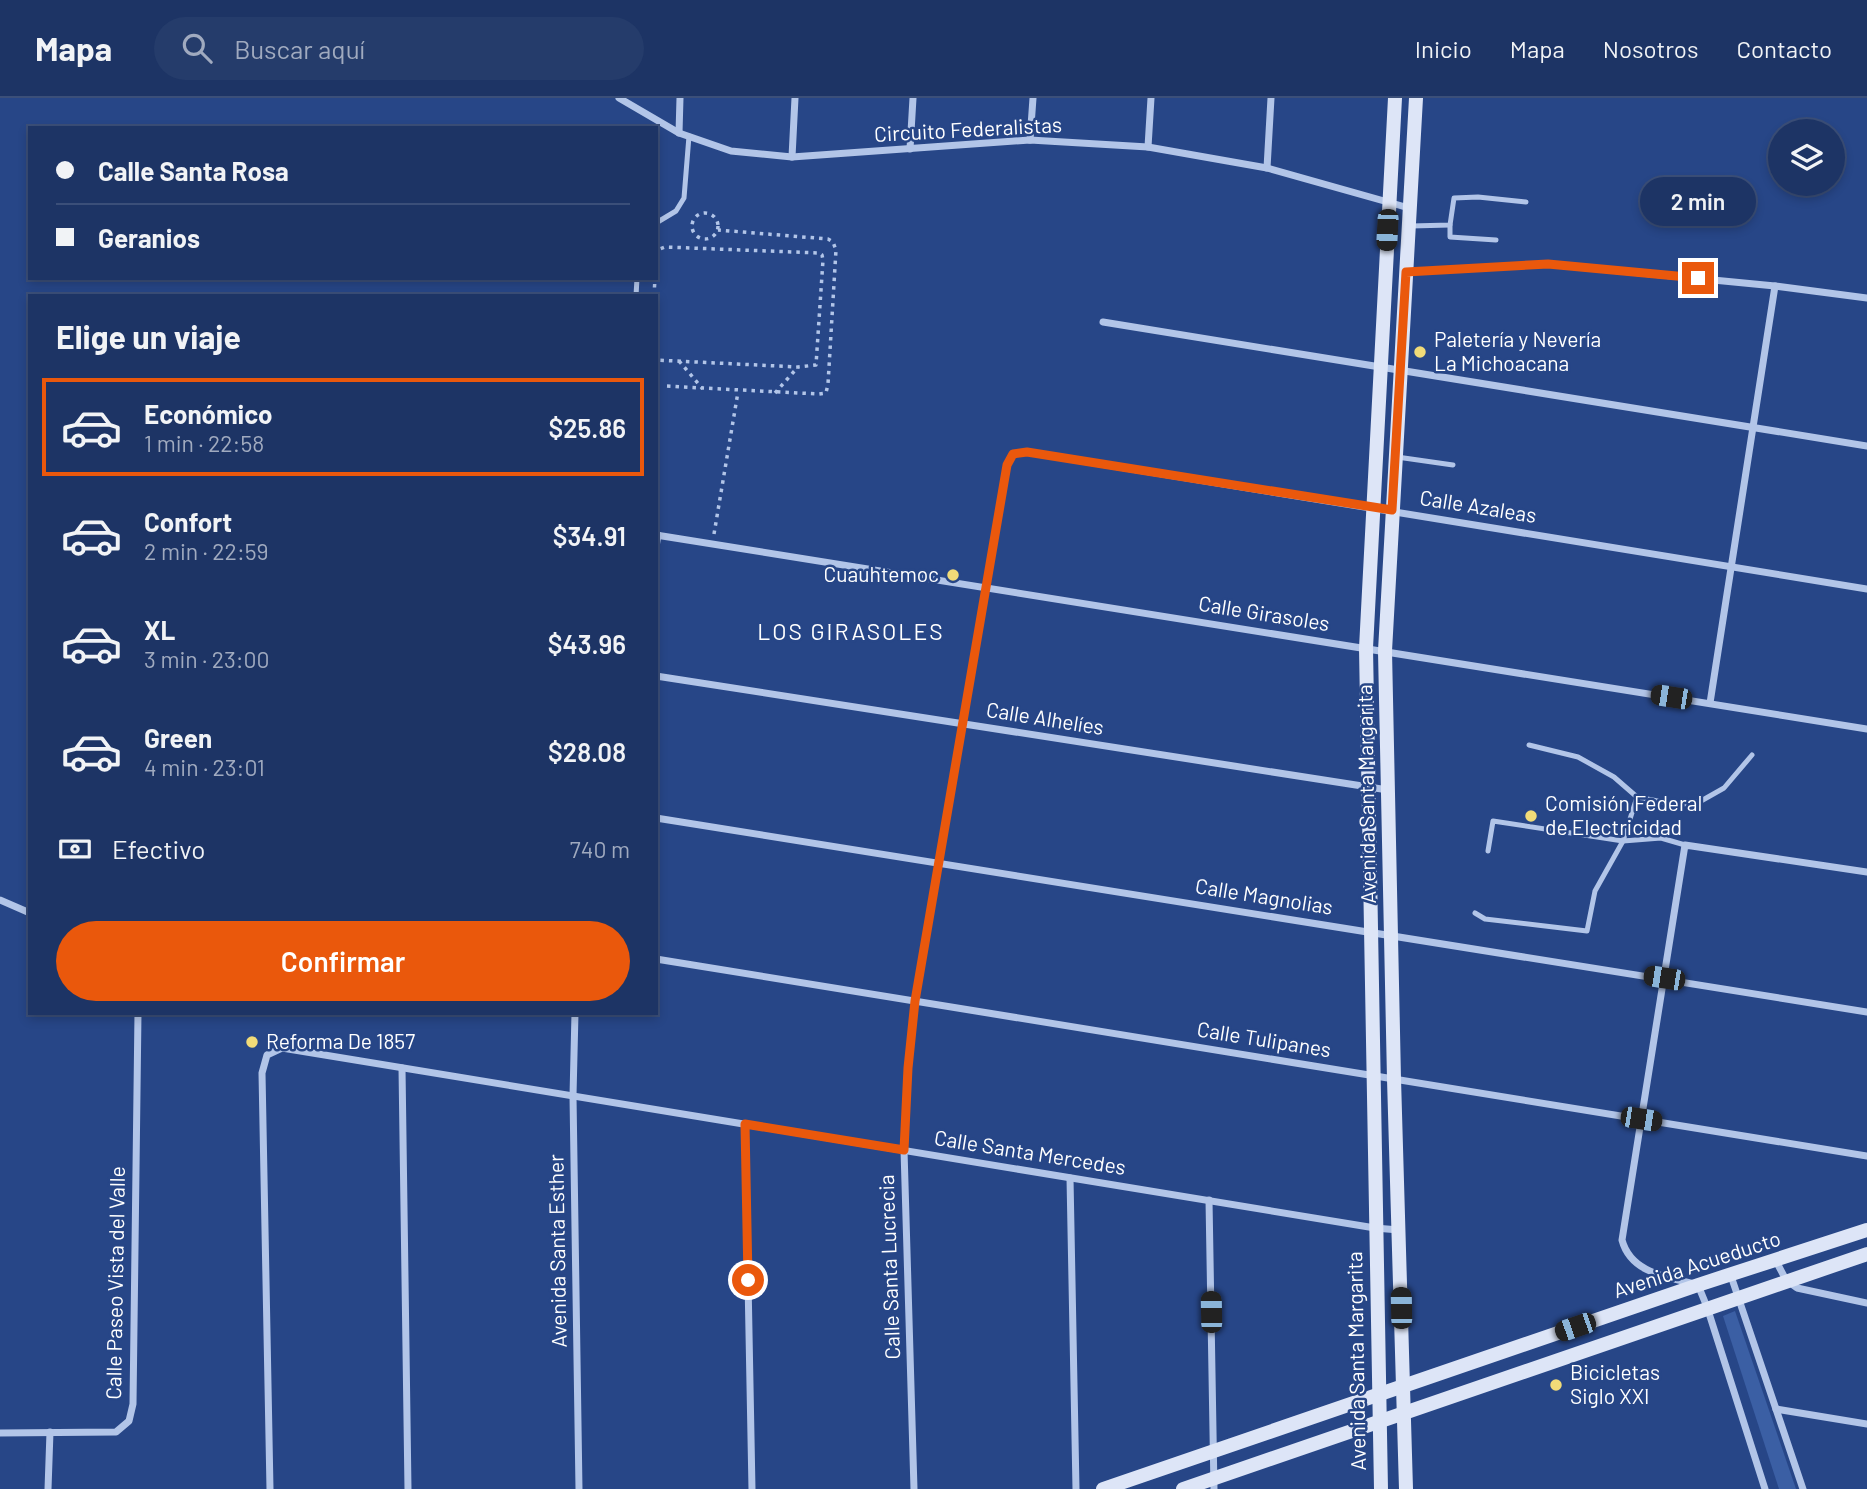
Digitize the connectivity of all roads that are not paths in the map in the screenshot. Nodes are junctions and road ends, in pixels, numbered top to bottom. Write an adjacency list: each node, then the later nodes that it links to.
1 (618, 98): 10 (street, Circuito Federalistas)
2 (680, 98): 10 (street)
3 (795, 98): 15 (street)
4 (913, 98): 14 (street)
5 (1033, 98): 12 (street)
6 (1151, 98): 13 (street)
7 (1271, 98): 16 (street)
8 (1395, 98): 17 (main road, Avenida Santa Margarita)
9 (1416, 98): 19 (main road, Avenida Santa Margarita)
10 (678, 133): 11 (street, Circuito Federalistas)
11 (689, 136): 15 (street, Circuito Federalistas); 20 (lane)
12 (1030, 140): 13 (street, Circuito Federalistas); 14 (street, Circuito Federalistas)
13 (1148, 147): 16 (street, Circuito Federalistas)
14 (910, 149): 15 (street, Circuito Federalistas)
15 (792, 157)
16 (1267, 168): 17 (street, Circuito Federalistas)
17 (1388, 202): 19 (street, Circuito Federalistas); 28 (main road, Avenida Santa Margarita)
18 (1526, 202): 21 (lane)
19 (1409, 208): 22 (main road, Avenida Santa Margarita)
20 (658, 222)
21 (1450, 225): 22 (lane); 23 (lane)
22 (1408, 226): 24 (main road, Avenida Santa Margarita)
23 (1496, 240)
24 (1406, 272): 25 (street); 29 (main road, Avenida Santa Margarita)
25 (1775, 286): 26 (street); 30 (street)
26 (1867, 298)
27 (1103, 322): 28 (street)
28 (1380, 368): 29 (street); 35 (main road, Avenida Santa Margarita)
29 (1400, 371): 30 (street); 32 (main road, Avenida Santa Margarita)
30 (1753, 427): 31 (street); 38 (street)
31 (1867, 446)
32 (1395, 457): 34 (lane); 36 (main road, Avenida Santa Margarita)
33 (1007, 465): 35 (street, Calle Azaleas); 39 (street, Calle Santa Lucrecia)
34 (1453, 465)
35 (1373, 507): 36 (street, Calle Azaleas); 41 (main road, Avenida Santa Margarita)
36 (1392, 510): 38 (street, Calle Azaleas); 42 (main road, Avenida Santa Margarita)
37 (658, 535): 39 (street, Calle Girasoles)
38 (1731, 566): 40 (street, Calle Azaleas); 44 (street)
39 (985, 587): 41 (street, Calle Girasoles); 45 (street, Calle Santa Lucrecia)
40 (1867, 589)
41 (1366, 648): 42 (street, Calle Girasoles); 49 (main road, Avenida Santa Margarita)
42 (1385, 651): 44 (street, Calle Girasoles); 50 (main road, Avenida Santa Margarita)
43 (658, 676): 45 (street, Calle Alhelíes)
44 (1710, 703): 46 (street, Calle Girasoles)
45 (962, 723): 49 (street, Calle Alhelíes); 56 (street, Calle Santa Lucrecia)
46 (1867, 729)
47 (1530, 745): 51 (lane)
48 (1752, 755): 51 (lane)
49 (1368, 787): 50 (street, Calle Alhelíes); 61 (main road, Avenida Santa Margarita)
50 (1388, 790): 62 (main road, Avenida Santa Margarita)
51 (1637, 797): 53 (lane)
52 (658, 818): 56 (street, Calle Magnolias)
53 (1623, 841): 54 (lane); 55 (lane); 60 (lane)
54 (1685, 845): 57 (street); 64 (street)
55 (1488, 851)
56 (938, 863): 61 (street, Calle Magnolias); 65 (street, Calle Santa Lucrecia)
57 (1867, 872)
58 (0, 900): 59 (street)
59 (28, 912)
60 (1475, 913)
61 (1370, 932): 62 (street, Calle Magnolias); 70 (main road, Avenida Santa Margarita)
62 (1391, 935): 64 (street, Calle Magnolias); 71 (main road, Avenida Santa Margarita)
63 (658, 959): 65 (street, Calle Tulipanes)
64 (1664, 978): 66 (street, Calle Magnolias); 73 (street)
65 (915, 1001): 70 (street, Calle Tulipanes); 75 (street, Calle Santa Lucrecia)
66 (1867, 1012)
67 (138, 1015): 96 (street, Calle Paseo Vista del Valle)
68 (575, 1015): 72 (street, Avenida Santa Esther)
69 (402, 1068): 72 (street, Calle Santa Mercedes); 101 (street, Calle Santa Mercedes); 102 (street)
70 (1373, 1076): 71 (street, Calle Tulipanes); 79 (main road, Avenida Santa Margarita)
71 (1394, 1079): 73 (street, Calle Tulipanes); 80 (main road, Avenida Santa Margarita)
72 (573, 1096): 74 (street, Calle Santa Mercedes); 103 (street, Avenida Santa Esther)
73 (1641, 1119): 76 (street, Calle Tulipanes); 86 (street)
74 (745, 1124): 75 (street, Calle Santa Mercedes); 104 (street)
75 (904, 1150): 77 (street, Calle Santa Mercedes); 105 (street, Calle Santa Lucrecia)
76 (1867, 1156)
77 (1070, 1178): 78 (street, Calle Santa Mercedes); 106 (street)
78 (1209, 1200): 79 (street, Calle Santa Mercedes); 98 (street)
79 (1375, 1228): 80 (street, Calle Santa Mercedes); 91 (main road, Avenida Santa Margarita)
80 (1399, 1230): 90 (main road, Avenida Santa Margarita)
81 (1867, 1230): 83 (main road, Avenida Acueducto)
82 (1867, 1254): 85 (main road, Avenida Acueducto)
83 (1776, 1261): 84 (main road, Avenida Acueducto); 85 (street)
84 (1731, 1276): 86 (main road, Avenida Acueducto); 87 (street)
85 (1786, 1280): 87 (main road, Avenida Acueducto); 88 (street)
86 (1698, 1285): 89 (street); 90 (main road, Avenida Acueducto)
87 (1740, 1296): 89 (main road, Avenida Acueducto); 92 (street)
88 (1867, 1303)
89 (1707, 1307): 93 (main road, Avenida Acueducto); 111 (street)
90 (1403, 1386): 91 (main road, Avenida Acueducto); 93 (main road, Avenida Santa Margarita)
91 (1379, 1395): 94 (main road, Avenida Santa Margarita); 98 (main road, Avenida Acueducto)
92 (1776, 1409): 95 (street); 112 (street)
93 (1404, 1413): 94 (main road, Avenida Acueducto); 110 (main road, Avenida Santa Margarita)
94 (1380, 1422): 99 (main road, Avenida Acueducto); 109 (main road, Avenida Santa Margarita)
95 (1867, 1424)
96 (50, 1432): 97 (street, Calle Paseo Vista del Valle); 100 (street)
97 (0, 1433)
98 (1214, 1451): 99 (street); 107 (main road, Avenida Acueducto)
99 (1214, 1484): 108 (main road, Avenida Acueducto)
100 (48, 1489)
101 (270, 1489)
102 (408, 1489)
103 (579, 1489)
104 (752, 1489)
105 (914, 1489)
106 (1076, 1489)
107 (1104, 1489)
108 (1183, 1489)
109 (1381, 1489)
110 (1406, 1489)
111 (1765, 1489)
112 (1803, 1489)

